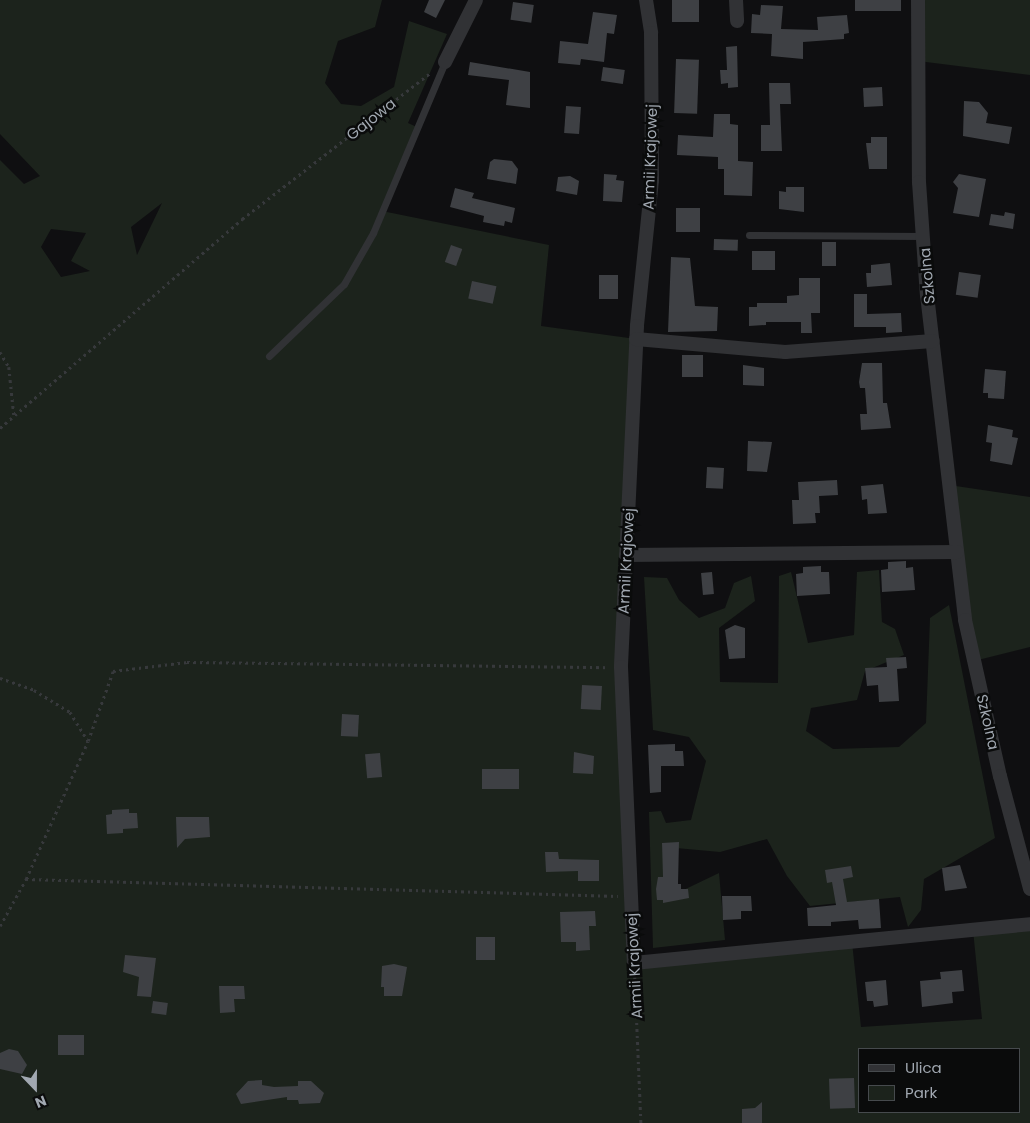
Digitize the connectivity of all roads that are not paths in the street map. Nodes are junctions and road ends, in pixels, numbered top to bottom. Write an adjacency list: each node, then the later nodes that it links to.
1 (476, 0): 6 (street)
2 (646, 0): 9 (street, Armii Krajowej)
3 (736, 0): 5 (street)
4 (918, 0): 8 (street, Szkolna)
5 (737, 21)
6 (445, 62): 11 (lane)
7 (749, 235): 8 (lane)
8 (923, 236): 10 (street, Szkolna)
9 (636, 339): 10 (street); 13 (street, Armii Krajowej)
10 (933, 341): 12 (street, Szkolna)
11 (269, 356)
12 (957, 552): 13 (street); 14 (street, Szkolna)
13 (626, 554): 15 (street, Armii Krajowej)
14 (1030, 890)
15 (1030, 924)

